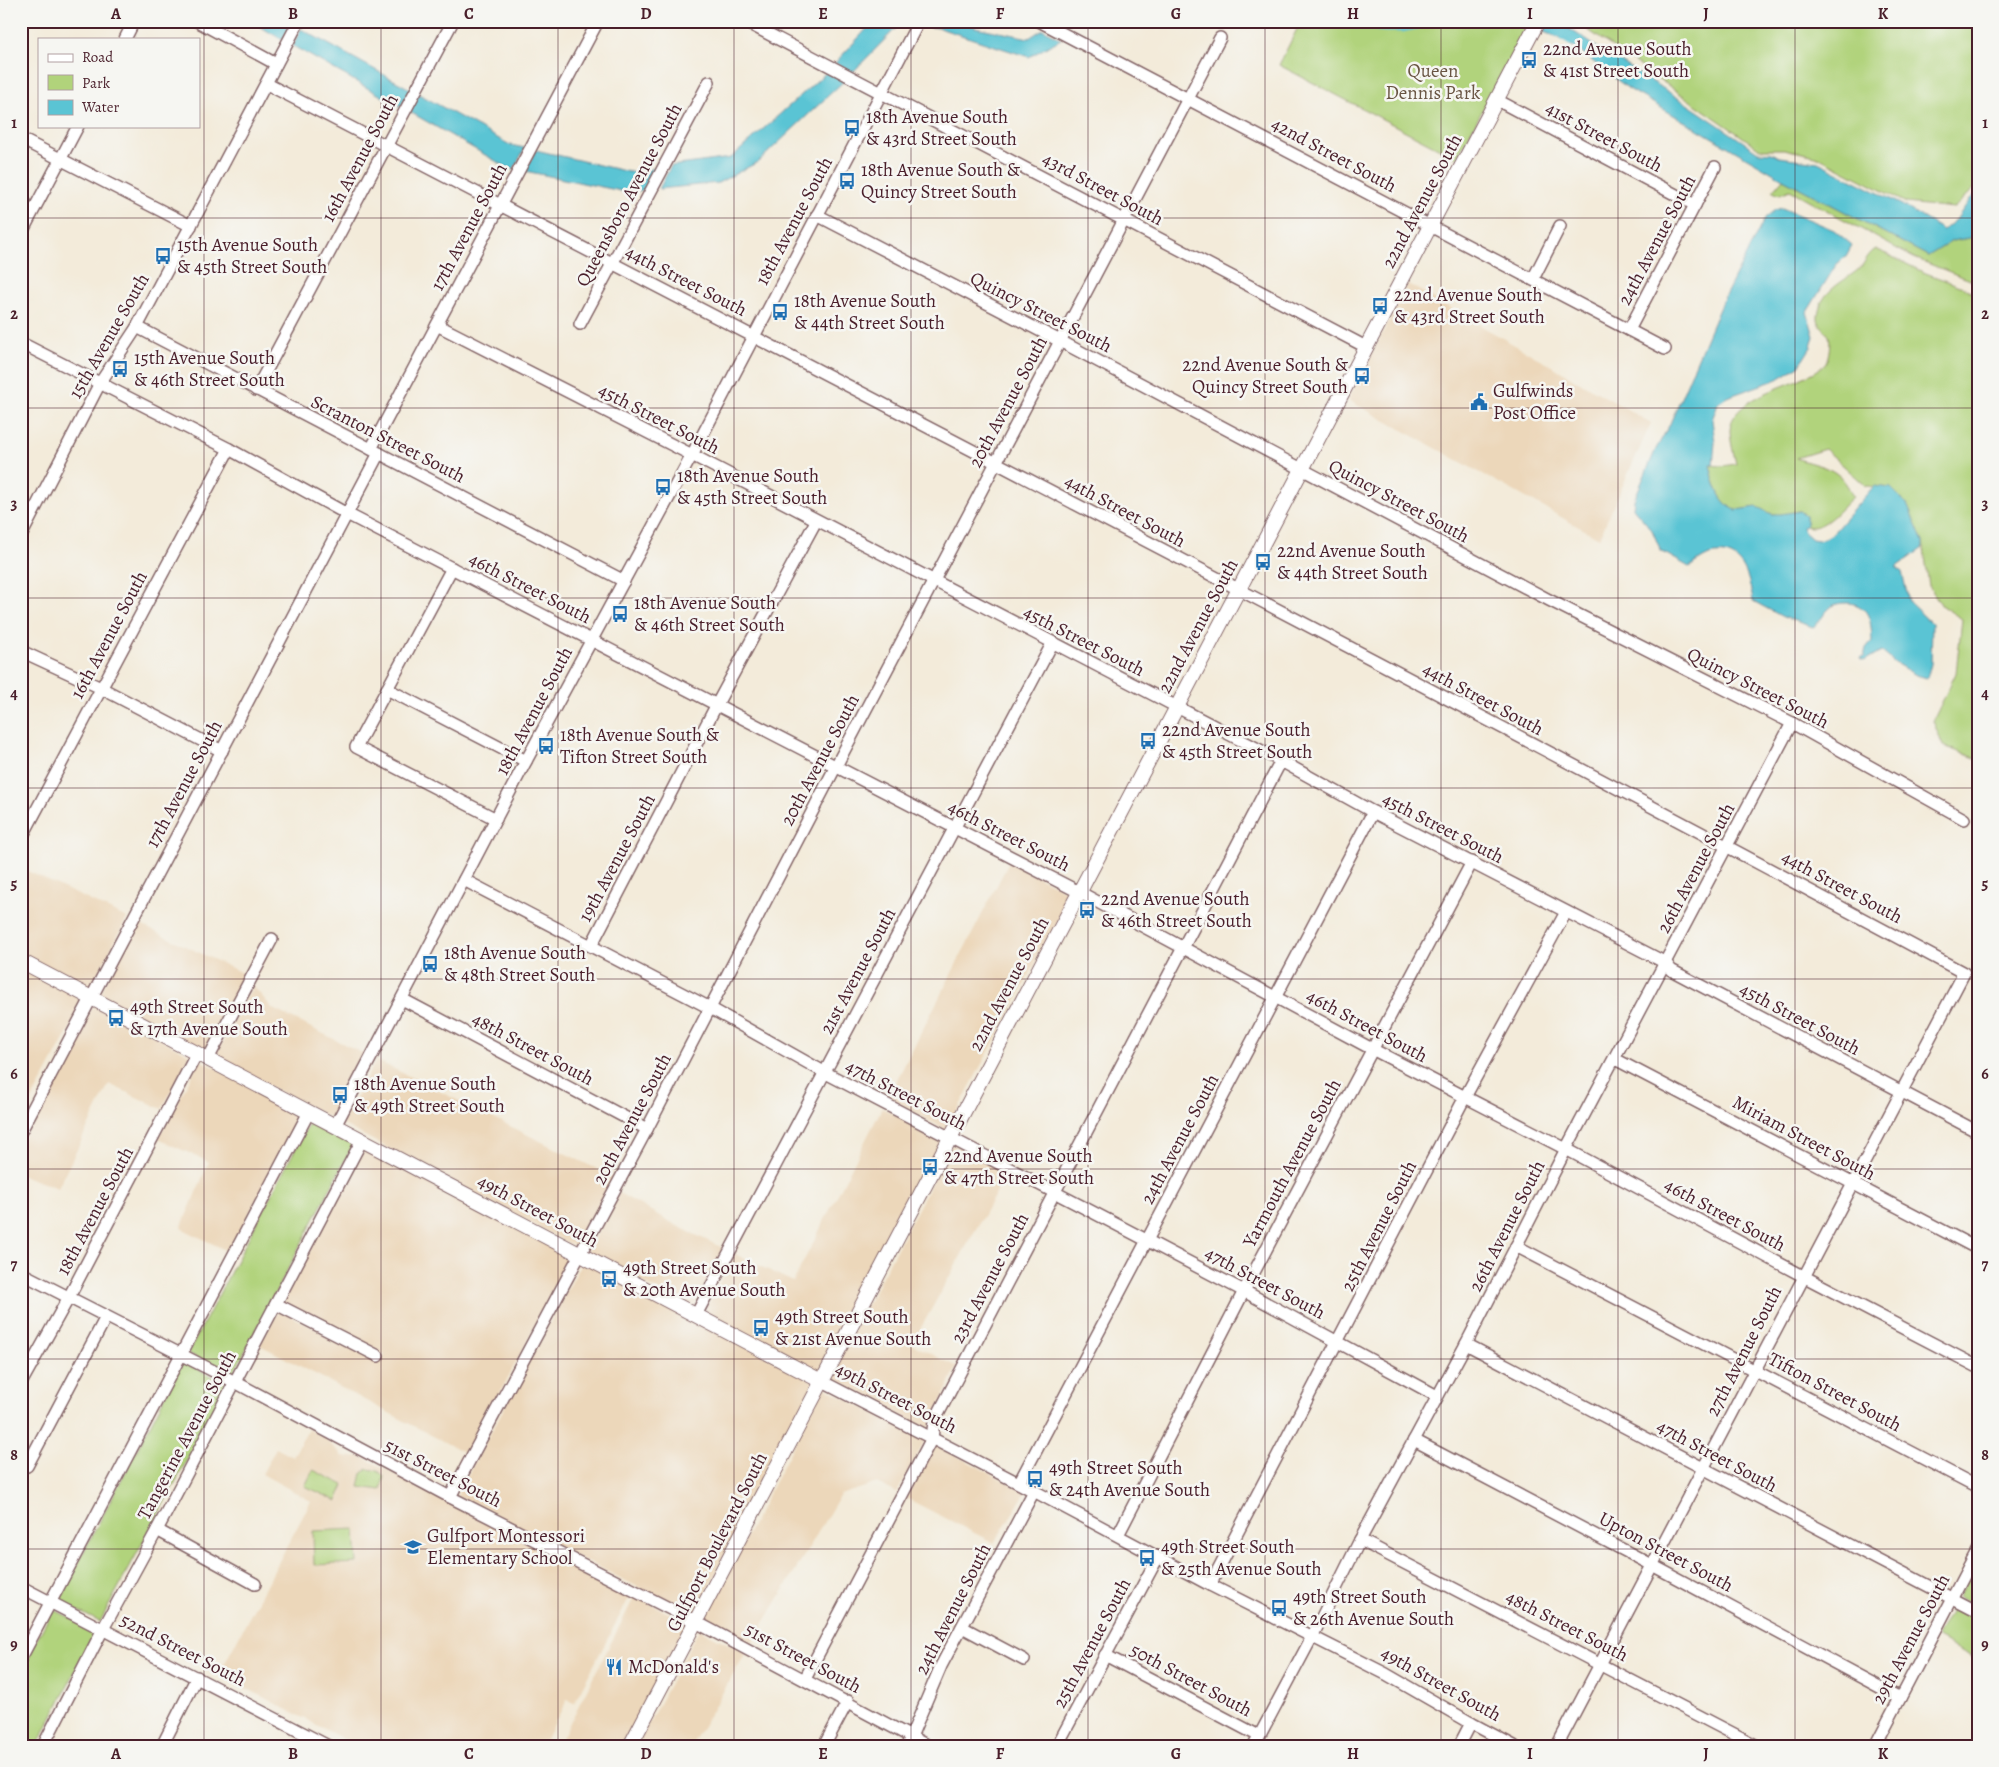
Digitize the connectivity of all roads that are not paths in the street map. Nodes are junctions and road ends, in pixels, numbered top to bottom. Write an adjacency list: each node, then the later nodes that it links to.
1 (134, 21): 10 (street)
2 (197, 21): 12 (street)
3 (299, 21): 12 (street, 15th Avenue South)
4 (453, 21): 20 (street, 16th Avenue South)
5 (598, 21): 23 (street, 17th Avenue South)
6 (744, 21): 15 (street, 43rd Street South)
7 (919, 21): 15 (street, 18th Avenue South)
8 (1039, 21): 16 (street, 42nd Street South)
9 (1538, 21): 17 (main road, 22nd Avenue South)
10 (126, 38)
11 (1220, 38): 16 (street, 20th Avenue South)
12 (276, 64): 14 (street, 15th Avenue South)
13 (709, 82): 31 (street, Queensboro Avenue South)
14 (266, 84): 20 (street, 44th Street South); 28 (street, 15th Avenue South)
15 (881, 92): 25 (street, 18th Avenue South); 26 (street, 43rd Street South)
16 (1187, 98): 26 (street, 20th Avenue South); 27 (street, 42nd Street South)
17 (1497, 100): 24 (street, 41st Street South); 27 (main road, 22nd Avenue South)
18 (77, 128): 21 (street)
19 (21, 139): 21 (street)
20 (386, 145): 23 (street, 44th Street South); 43 (street, 16th Avenue South)
21 (60, 160): 28 (street); 30 (street)
22 (1716, 167): 24 (street, 24th Avenue South)
23 (501, 204): 31 (street, 44th Street South); 34 (street, 17th Avenue South)
24 (1695, 205): 36 (street, 24th Avenue South)
25 (817, 215): 37 (street, 18th Avenue South); 38 (street, Quincy Street South)
26 (1125, 220): 38 (street, 20th Avenue South); 40 (street, 43rd Street South)
27 (1431, 225): 32 (street, 42nd Street South); 40 (main road, 22nd Avenue South)
28 (191, 226): 35 (street, 15th Avenue South)
29 (1560, 226): 32 (street)
30 (21, 234)
31 (613, 264): 33 (street, Queensboro Avenue South); 37 (street, 44th Street South)
32 (1533, 279): 36 (street, 42nd Street South)
33 (580, 324)
34 (437, 325): 45 (street, 17th Avenue South); 46 (street, 45th Street South)
35 (137, 327): 42 (street, 15th Avenue South); 43 (street, Scranton Street South)
36 (1629, 330): 41 (street, 42nd Street South)
37 (754, 335): 46 (street, 18th Avenue South); 47 (street, 44th Street South)
38 (1060, 341): 47 (street, 20th Avenue South); 48 (street, Quincy Street South)
39 (21, 343): 42 (street, 46th Street South)
40 (1366, 348): 48 (main road, 22nd Avenue South)
41 (1665, 349)
42 (100, 383): 44 (street, 46th Street South); 51 (street, 15th Avenue South)
43 (256, 390): 45 (street, Scranton Street South)
44 (228, 449): 49 (street, 46th Street South); 59 (street, 16th Avenue South)
45 (375, 451): 49 (street, 17th Avenue South); 53 (street, Scranton Street South)
46 (692, 455): 50 (street, 45th Street South); 53 (street, 18th Avenue South)
47 (996, 463): 54 (street, 20th Avenue South); 55 (street, 44th Street South)
48 (1302, 468): 55 (main road, 22nd Avenue South); 63 (street, Quincy Street South)
49 (347, 514): 52 (street, 46th Street South); 64 (street, 17th Avenue South)
50 (816, 521): 54 (street, 45th Street South); 61 (street, 19th Avenue South)
51 (21, 536)
52 (452, 568): 56 (street, 46th Street South); 60 (street)
53 (624, 581): 56 (street, 18th Avenue South)
54 (933, 582): 57 (street, 45th Street South); 67 (street, 20th Avenue South)
55 (1238, 590): 62 (main road, 22nd Avenue South); 73 (street, 44th Street South)
56 (593, 640): 61 (street, 46th Street South); 65 (street, 18th Avenue South)
57 (1052, 644): 62 (street, 45th Street South); 71 (street, 21st Avenue South)
58 (21, 651): 59 (street)
59 (101, 688): 64 (street); 72 (street, 16th Avenue South)
60 (387, 689): 65 (street); 69 (street)
61 (717, 704): 67 (street, 46th Street South); 79 (street, 19th Avenue South)
62 (1176, 708): 66 (street, 45th Street South); 76 (main road, 22nd Avenue South)
63 (1792, 724): 70 (street, Quincy Street South); 73 (street, 26th Avenue South)
64 (222, 751): 85 (street, 17th Avenue South)
65 (526, 761): 69 (street, 18th Avenue South)
66 (1281, 762): 68 (street, 45th Street South); 80 (street, 23rd Avenue South)
67 (836, 766): 71 (street, 46th Street South); 87 (street, 20th Avenue South)
68 (1373, 812): 74 (street, 45th Street South); 84 (street, 24th Avenue South)
69 (496, 819): 75 (street, 18th Avenue South)
70 (1964, 819)
71 (954, 828): 76 (street, 46th Street South); 91 (street, 21st Avenue South)
72 (21, 838)
73 (1728, 846): 82 (street, 26th Avenue South); 83 (street, 44th Street South)
74 (1472, 862): 77 (street, 45th Street South); 88 (street, Yarmouth Avenue South)
75 (464, 880): 79 (street, 47th Street South); 86 (street, 18th Avenue South)
76 (1079, 892): 80 (street, 46th Street South); 99 (main road, 22nd Avenue South)
77 (1566, 912): 82 (street, 45th Street South); 93 (street, 25th Avenue South)
78 (272, 939): 89 (street)
79 (591, 946): 87 (street, 47th Street South)
80 (1182, 948): 84 (street, 46th Street South); 103 (street, 23rd Avenue South)
81 (21, 961): 85 (main road, 49th Street South)
82 (1666, 963): 90 (street, 26th Avenue South); 92 (street, 45th Street South)
83 (1964, 973): 92 (street, 27th Avenue South)
84 (1274, 996): 88 (street, 46th Street South); 104 (street, 24th Avenue South)
85 (92, 998): 89 (main road, 49th Street South); 97 (street, 17th Avenue South)
86 (402, 999): 95 (street, 18th Avenue South); 96 (street, 48th Street South)
87 (710, 1008): 91 (street, 47th Street South); 96 (street, 20th Avenue South)
88 (1372, 1050): 93 (street, 46th Street South); 110 (street, Yarmouth Avenue South)
89 (203, 1056): 94 (main road, 49th Street South); 111 (street, 18th Avenue South)
90 (1614, 1059): 101 (street, 26th Avenue South); 102 (street, Miriam Street South)
91 (824, 1072): 99 (street, 47th Street South); 113 (street, 21st Avenue South)
92 (1901, 1092): 98 (street, 45th Street South); 102 (street, 27th Avenue South)
93 (1466, 1097): 101 (street, 46th Street South); 115 (street, 25th Avenue South)
94 (309, 1112): 95 (main road, 49th Street South); 117 (street)
95 (335, 1126): 100 (main road, 49th Street South)
96 (647, 1129): 107 (street, 20th Avenue South)
97 (21, 1131)
98 (1978, 1132)
99 (950, 1137): 103 (street, 47th Street South); 123 (main road, 22nd Avenue South)
100 (362, 1140): 107 (main road, 49th Street South); 112 (street, Tangerine Avenue South)
101 (1566, 1150): 105 (street, 26th Avenue South); 109 (street, 46th Street South)
102 (1853, 1183): 106 (street, Miriam Street South); 109 (street, 27th Avenue South)
103 (1054, 1193): 104 (street, 47th Street South); 127 (street, 23rd Avenue South)
104 (1147, 1240): 110 (street, 47th Street South); 131 (street, 24th Avenue South)
105 (1516, 1246): 116 (street, 26th Avenue South); 122 (street, Tifton Street South)
106 (1978, 1249)
107 (580, 1254): 113 (main road, 49th Street South); 134 (street, 20th Avenue South)
108 (21, 1273): 111 (street, 51st Street South)
109 (1803, 1276): 121 (street, 46th Street South); 122 (street, 27th Avenue South)
110 (1244, 1291): 115 (street, 47th Street South); 136 (street, Yarmouth Avenue South)
111 (69, 1297): 114 (street, 51st Street South); 120 (street, 18th Avenue South)
112 (276, 1304): 118 (street); 124 (street, Tangerine Avenue South)
113 (696, 1315): 123 (main road, 49th Street South)
114 (106, 1317): 117 (street, 51st Street South); 129 (street)
115 (1339, 1342): 126 (street, 47th Street South); 142 (street, 25th Avenue South)
116 (1466, 1344): 126 (street, 26th Avenue South); 130 (street, 47th Street South)
117 (181, 1355): 124 (street, 51st Street South); 145 (street)
118 (378, 1356)
119 (21, 1357): 120 (street)
120 (33, 1363): 125 (street, 18th Avenue South)
121 (1978, 1367)
122 (1754, 1370): 130 (street, 27th Avenue South); 132 (street, Tifton Street South)
123 (821, 1381): 127 (street, 49th Street South); 147 (main road, Gulfport Boulevard South)
124 (235, 1382): 134 (street, 51st Street South); 135 (street, Tangerine Avenue South)
125 (21, 1383)
126 (1438, 1396): 128 (street, 26th Avenue South)
127 (932, 1438): 131 (street, 49th Street South); 156 (street, 23rd Avenue South)
128 (1414, 1440): 137 (street, 26th Avenue South); 140 (street, Upton Street South)
129 (27, 1466)
130 (1703, 1468): 140 (street, 27th Avenue South); 144 (street, 47th Street South)
131 (1019, 1483): 133 (street, 49th Street South)
132 (1978, 1487)
133 (1034, 1490): 136 (street, 49th Street South); 148 (street, 24th Avenue South)
134 (450, 1497): 147 (street, 51st Street South)
135 (157, 1530): 141 (street); 149 (street, Tangerine Avenue South)
136 (1118, 1535): 139 (street, 49th Street South)
137 (1360, 1540): 150 (street, 26th Avenue South); 154 (street, 48th Street South)
138 (1978, 1549): 144 (street, 29th Avenue South)
139 (1158, 1557): 142 (street, 49th Street South); 151 (street, 25th Avenue South)
140 (1652, 1564): 154 (street, 27th Avenue South); 157 (street, Upton Street South)
141 (255, 1584)
142 (1210, 1584): 150 (street, 49th Street South)
143 (21, 1587): 145 (street, 52nd Street South)
144 (1952, 1598): 146 (street, 47th Street South); 157 (street, 29th Avenue South)
145 (51, 1602): 149 (street, 52nd Street South); 152 (street)
146 (1978, 1612)
147 (696, 1622): 156 (street, 51st Street South); 163 (main road, Gulfport Boulevard South)
148 (962, 1627): 153 (street); 160 (street, 24th Avenue South)
149 (102, 1629): 155 (street, 52nd Street South); 164 (street, Tangerine Avenue South)
150 (1312, 1637): 159 (street, 49th Street South); 161 (street, 26th Avenue South)
151 (1105, 1655): 161 (street, 50th Street South); 168 (street, 25th Avenue South)
152 (21, 1658)
153 (1024, 1660)
154 (1600, 1663): 171 (street, 27th Avenue South); 172 (street, 48th Street South)
155 (197, 1678): 162 (street, 52nd Street South); 165 (street)
156 (805, 1679): 158 (street, 51st Street South)
157 (1900, 1698): 173 (street, 29th Avenue South)
158 (848, 1702): 160 (street, 51st Street South); 166 (street)
159 (1471, 1723): 169 (street); 170 (street, 49th Street South)
160 (910, 1741): 167 (street, 51st Street South)
161 (1257, 1741)
162 (320, 1744)
163 (632, 1745)
164 (43, 1746)
165 (162, 1746)
166 (824, 1746)
167 (928, 1746)
168 (1056, 1746)
169 (1459, 1746)
170 (1514, 1746)
171 (1557, 1746)
172 (1757, 1746)
173 (1874, 1746)

